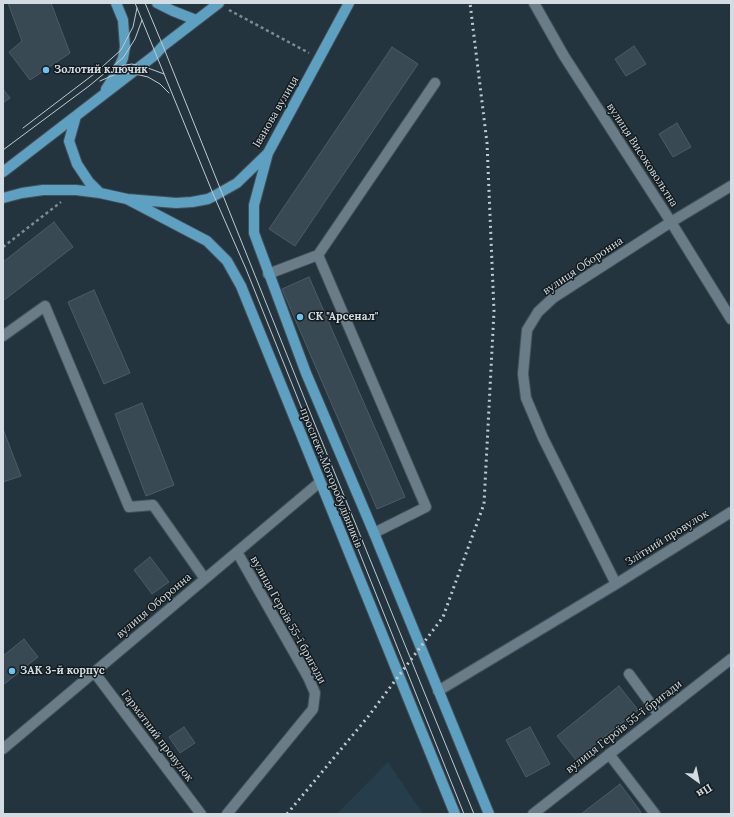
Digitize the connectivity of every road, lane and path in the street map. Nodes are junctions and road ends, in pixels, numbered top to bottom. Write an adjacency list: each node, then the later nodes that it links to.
1 (116, 3): 11 (main road)
2 (157, 3): 8 (main road)
3 (344, 3): 7 (main road)
4 (349, 3): 7 (main road, Іванова вулиця)
5 (534, 3): 20 (street, вулиця Високовольтна)
6 (218, 4): 8 (main road); 9 (path)
7 (342, 17): 9 (main road, Іванова вулиця)
8 (196, 20): 11 (main road)
9 (320, 59): 13 (main road, Іванова вулиця)
10 (435, 83): 22 (street)
11 (100, 97): 12 (main road)
12 (76, 116): 14 (main road); 17 (main road)
13 (268, 153): 19 (main road, Іванова вулиця); 23 (main road, проспект Моторобудівників)
14 (3, 172)
15 (731, 186): 20 (street, вулиця Оборонна)
16 (76, 190): 17 (main road, Іванова вулиця); 18 (main road, Іванова вулиця); 21 (path)
17 (100, 193): 19 (main road, Іванова вулиця)
18 (3, 198)
19 (127, 199): 26 (main road, проспект Моторобудівників)
20 (671, 222): 24 (street, вулиця Високовольтна); 31 (street, вулиця Оборонна)
21 (3, 246)
22 (318, 255): 23 (street); 28 (street)
23 (268, 274): 28 (main road, проспект Моторобудівників)
24 (731, 319)
25 (3, 336): 30 (street)
26 (320, 482): 29 (street, вулиця Оборонна); 41 (main road, проспект Моторобудівників)
27 (731, 512): 31 (street, Злітний провулок)
28 (374, 534): 35 (main road, проспект Моторобудівників)
29 (237, 552): 30 (street, вулиця Оборонна); 40 (street, вулиця Героїв 55-ї бригади)
30 (205, 579): 33 (street, вулиця Оборонна)
31 (616, 584): 35 (street, Злітний провулок)
32 (731, 659): 36 (street, вулиця Героїв 55-ї бригади)
33 (94, 672): 37 (street, вулиця Оборонна); 39 (street, Гарматний провулок)
34 (629, 674): 36 (street)
35 (438, 691): 42 (main road, проспект Моторобудівників)
36 (659, 715): 38 (street, вулиця Героїв 55-ї бригади)
37 (3, 749)
38 (609, 754): 43 (street, вулиця Героїв 55-ї бригади); 44 (street)
39 (201, 814)
40 (227, 814)
41 (455, 814)
42 (489, 814)
43 (533, 814)
44 (655, 814)

